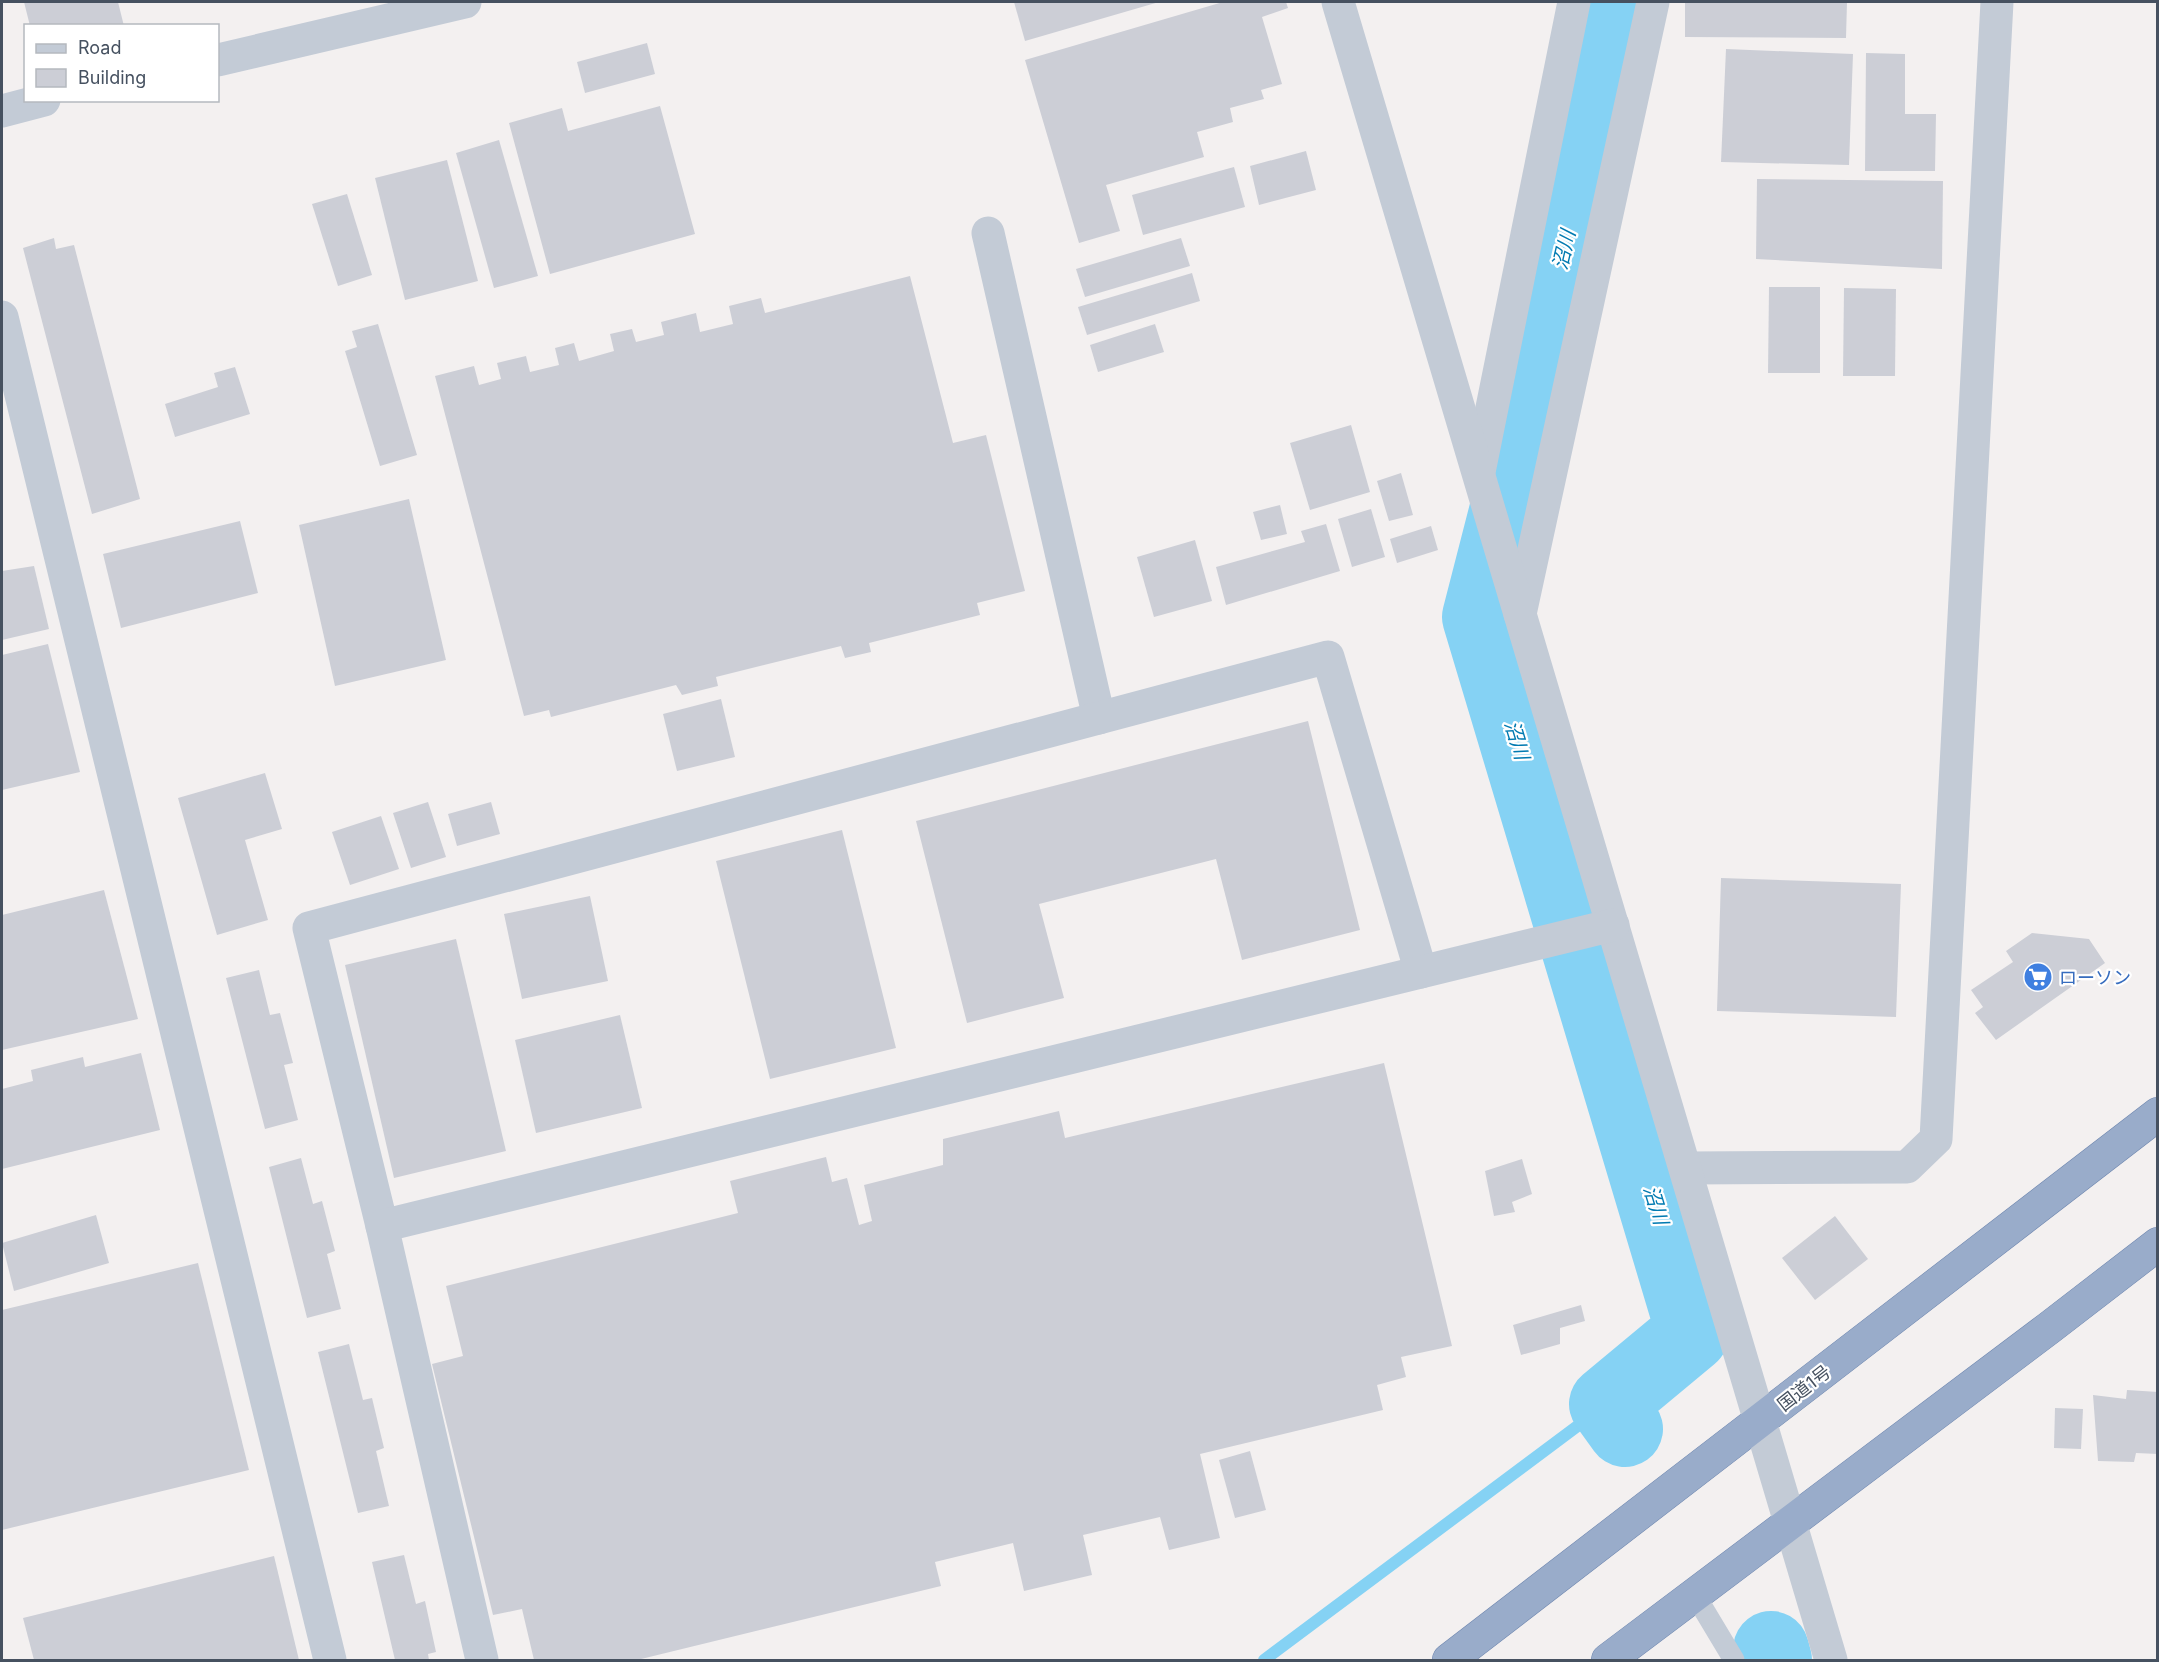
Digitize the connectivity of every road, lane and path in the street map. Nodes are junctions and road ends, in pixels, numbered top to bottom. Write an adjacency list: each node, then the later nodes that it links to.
1 (465, 2): 6 (street)
2 (1338, 2): 11 (street)
3 (1574, 2): 11 (street)
4 (1653, 2): 12 (street)
5 (1997, 2): 17 (street)
6 (219, 60)
7 (36, 102): 8 (street)
8 (2, 111)
9 (988, 233): 13 (street)
10 (2, 316): 23 (street)
11 (1481, 480): 12 (street)
12 (1516, 601): 14 (street)
13 (1099, 718): 15 (street); 18 (street)
14 (1613, 925): 15 (street); 17 (street)
15 (1421, 972): 18 (street)
16 (2157, 1114): 20 (highway, 国道1号)
17 (1686, 1168): 20 (street)
18 (382, 1226): 24 (street)
19 (2157, 1244): 21 (highway)
20 (1760, 1422): 21 (street); 25 (highway, 国道1号)
21 (1791, 1523): 22 (highway); 28 (street)
22 (1693, 1596): 26 (highway); 27 (lane)
23 (330, 1660)
24 (482, 1660)
25 (1449, 1660)
26 (1608, 1660)
27 (1734, 1660)
28 (1831, 1660)

